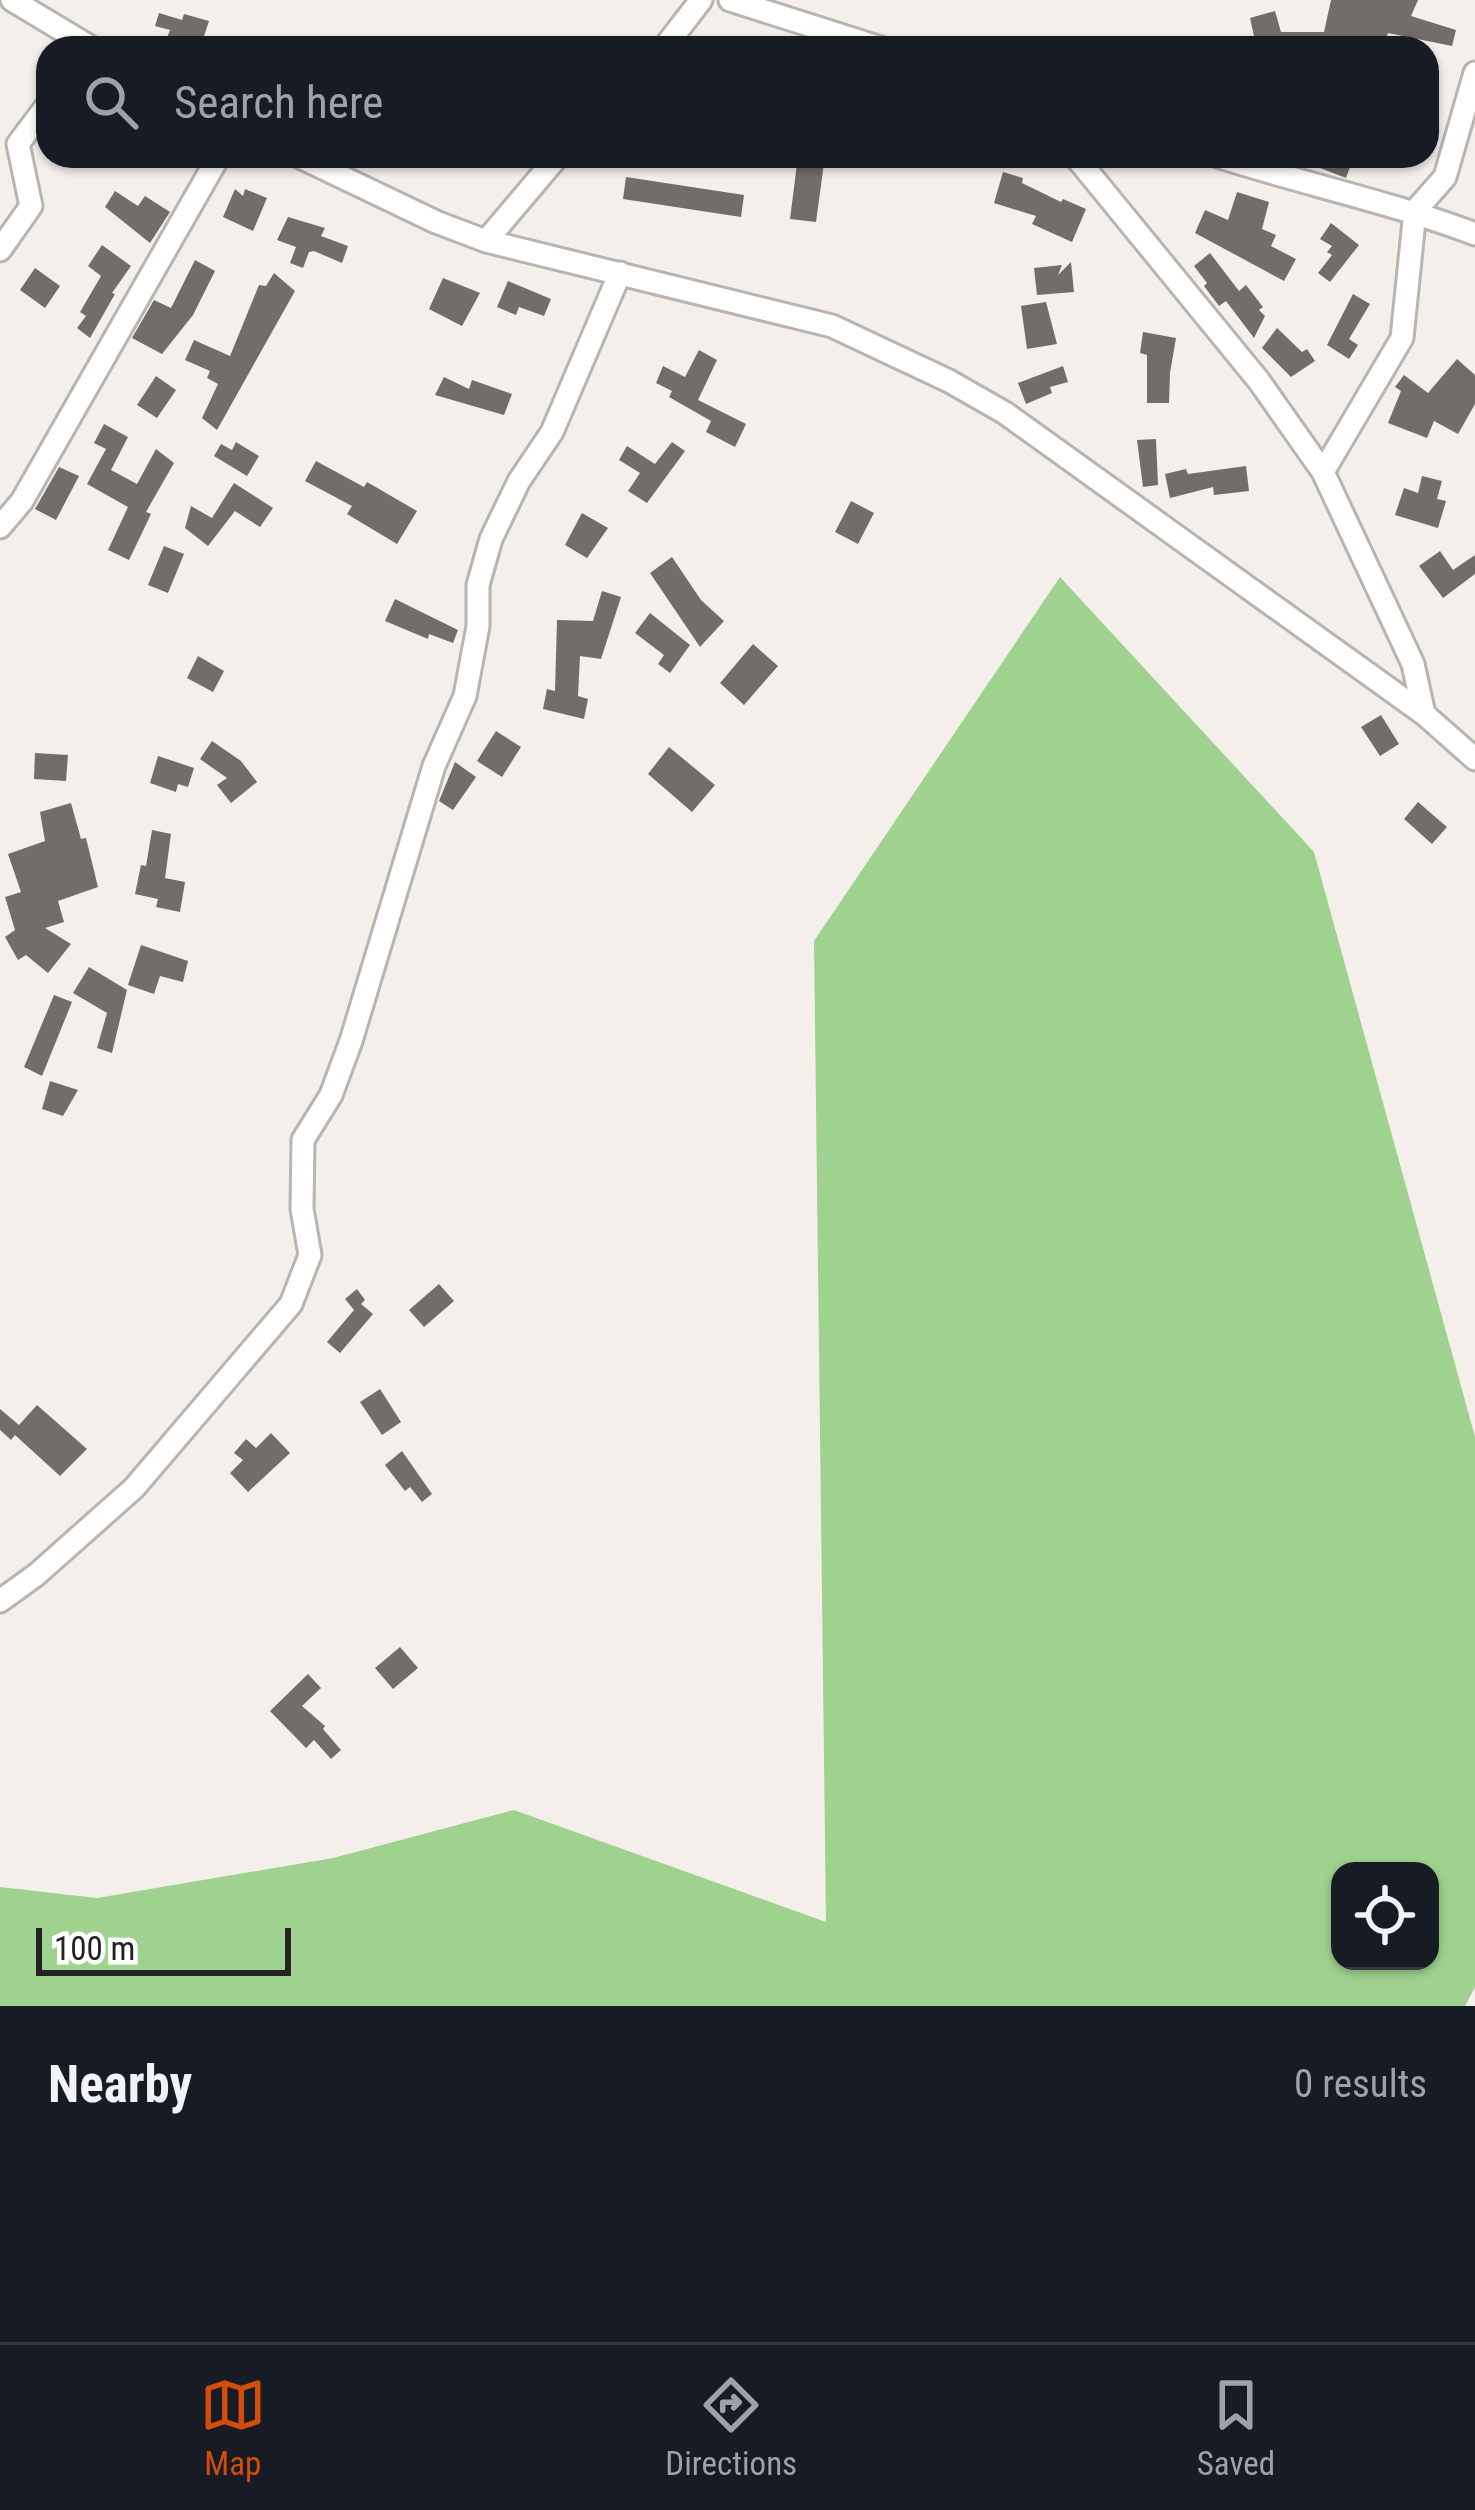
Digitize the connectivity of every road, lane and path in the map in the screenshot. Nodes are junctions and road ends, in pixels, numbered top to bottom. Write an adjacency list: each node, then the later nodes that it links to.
1 (12, 0): 4 (street)
2 (701, 0): 5 (street)
3 (730, 0): 6 (street)
4 (71, 36)
5 (673, 36)
6 (843, 36)
7 (1475, 73): 14 (street)
8 (36, 120): 17 (street)
9 (212, 168): 20 (street)
10 (323, 168): 16 (street)
11 (548, 168): 16 (street)
12 (1085, 168): 19 (street)
13 (1255, 168): 14 (street)
14 (1415, 211): 15 (street); 19 (street)
15 (1475, 234)
16 (486, 241): 18 (street)
17 (0, 250)
18 (620, 273): 21 (street); 23 (street)
19 (1323, 472): 21 (street)
20 (0, 527)
21 (1424, 714): 22 (street)
22 (1475, 760)
23 (0, 1601)

